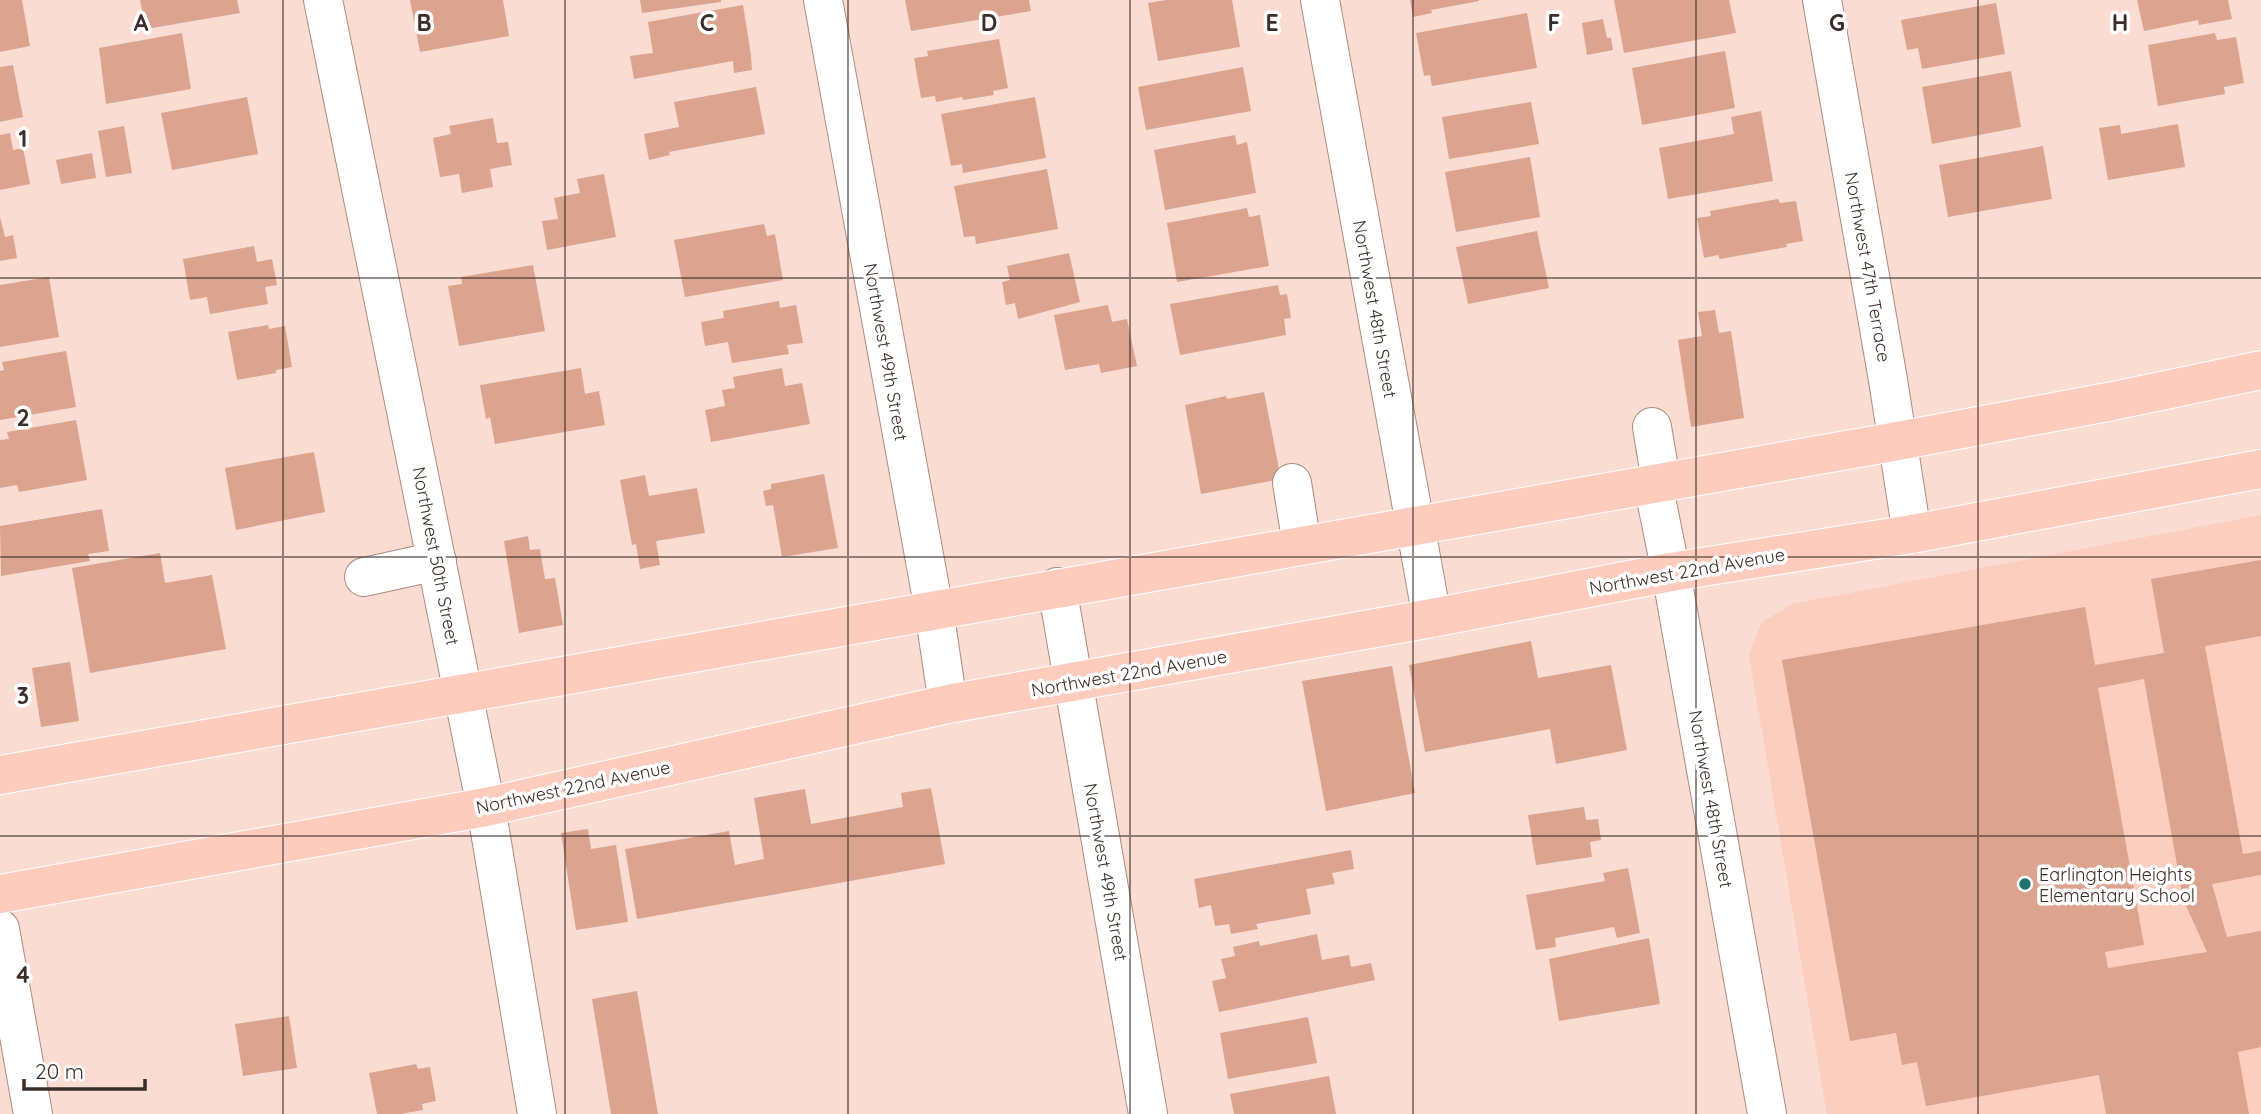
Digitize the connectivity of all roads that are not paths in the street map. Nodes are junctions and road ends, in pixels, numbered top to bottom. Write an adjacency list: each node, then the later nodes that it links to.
1 (323, 0): 14 (street, Northwest 50th Street)
2 (822, 0): 18 (street, Northwest 49th Street)
3 (1320, 0): 11 (street, Northwest 48th Street)
4 (1822, 0): 7 (street, Northwest 47th Terrace)
5 (2261, 369): 7 (main road)
6 (1652, 427): 10 (street, Northwest 48th Street)
7 (1898, 441): 10 (main road); 12 (street, Northwest 47th Terrace)
8 (2261, 469): 12 (main road, Northwest 22nd Avenue)
9 (1292, 482): 13 (street)
10 (1657, 482): 11 (main road); 15 (street, Northwest 48th Street)
11 (1415, 527): 13 (main road); 19 (street, Northwest 48th Street)
12 (1912, 534): 15 (main road, Northwest 22nd Avenue)
13 (1302, 545): 17 (main road)
14 (437, 561): 16 (street); 21 (street, Northwest 50th Street)
15 (1671, 572): 19 (main road, Northwest 22nd Avenue); 30 (street, Northwest 48th Street)
16 (364, 577)
17 (1057, 587): 18 (main road); 20 (street, Northwest 49th Street)
18 (934, 610): 21 (main road); 22 (street, Northwest 49th Street)
19 (1432, 618): 20 (main road, Northwest 22nd Avenue)
20 (1072, 683): 22 (main road, Northwest 22nd Avenue); 29 (street, Northwest 49th Street)
21 (464, 693): 23 (main road); 24 (street, Northwest 50th Street)
22 (948, 704): 24 (main road, Northwest 22nd Avenue)
23 (0, 775)
24 (486, 807): 25 (main road, Northwest 22nd Avenue); 28 (street, Northwest 50th Street)
25 (0, 894)
26 (0, 929): 27 (street)
27 (33, 1114)
28 (537, 1114)
29 (1148, 1114)
30 (1767, 1114)

